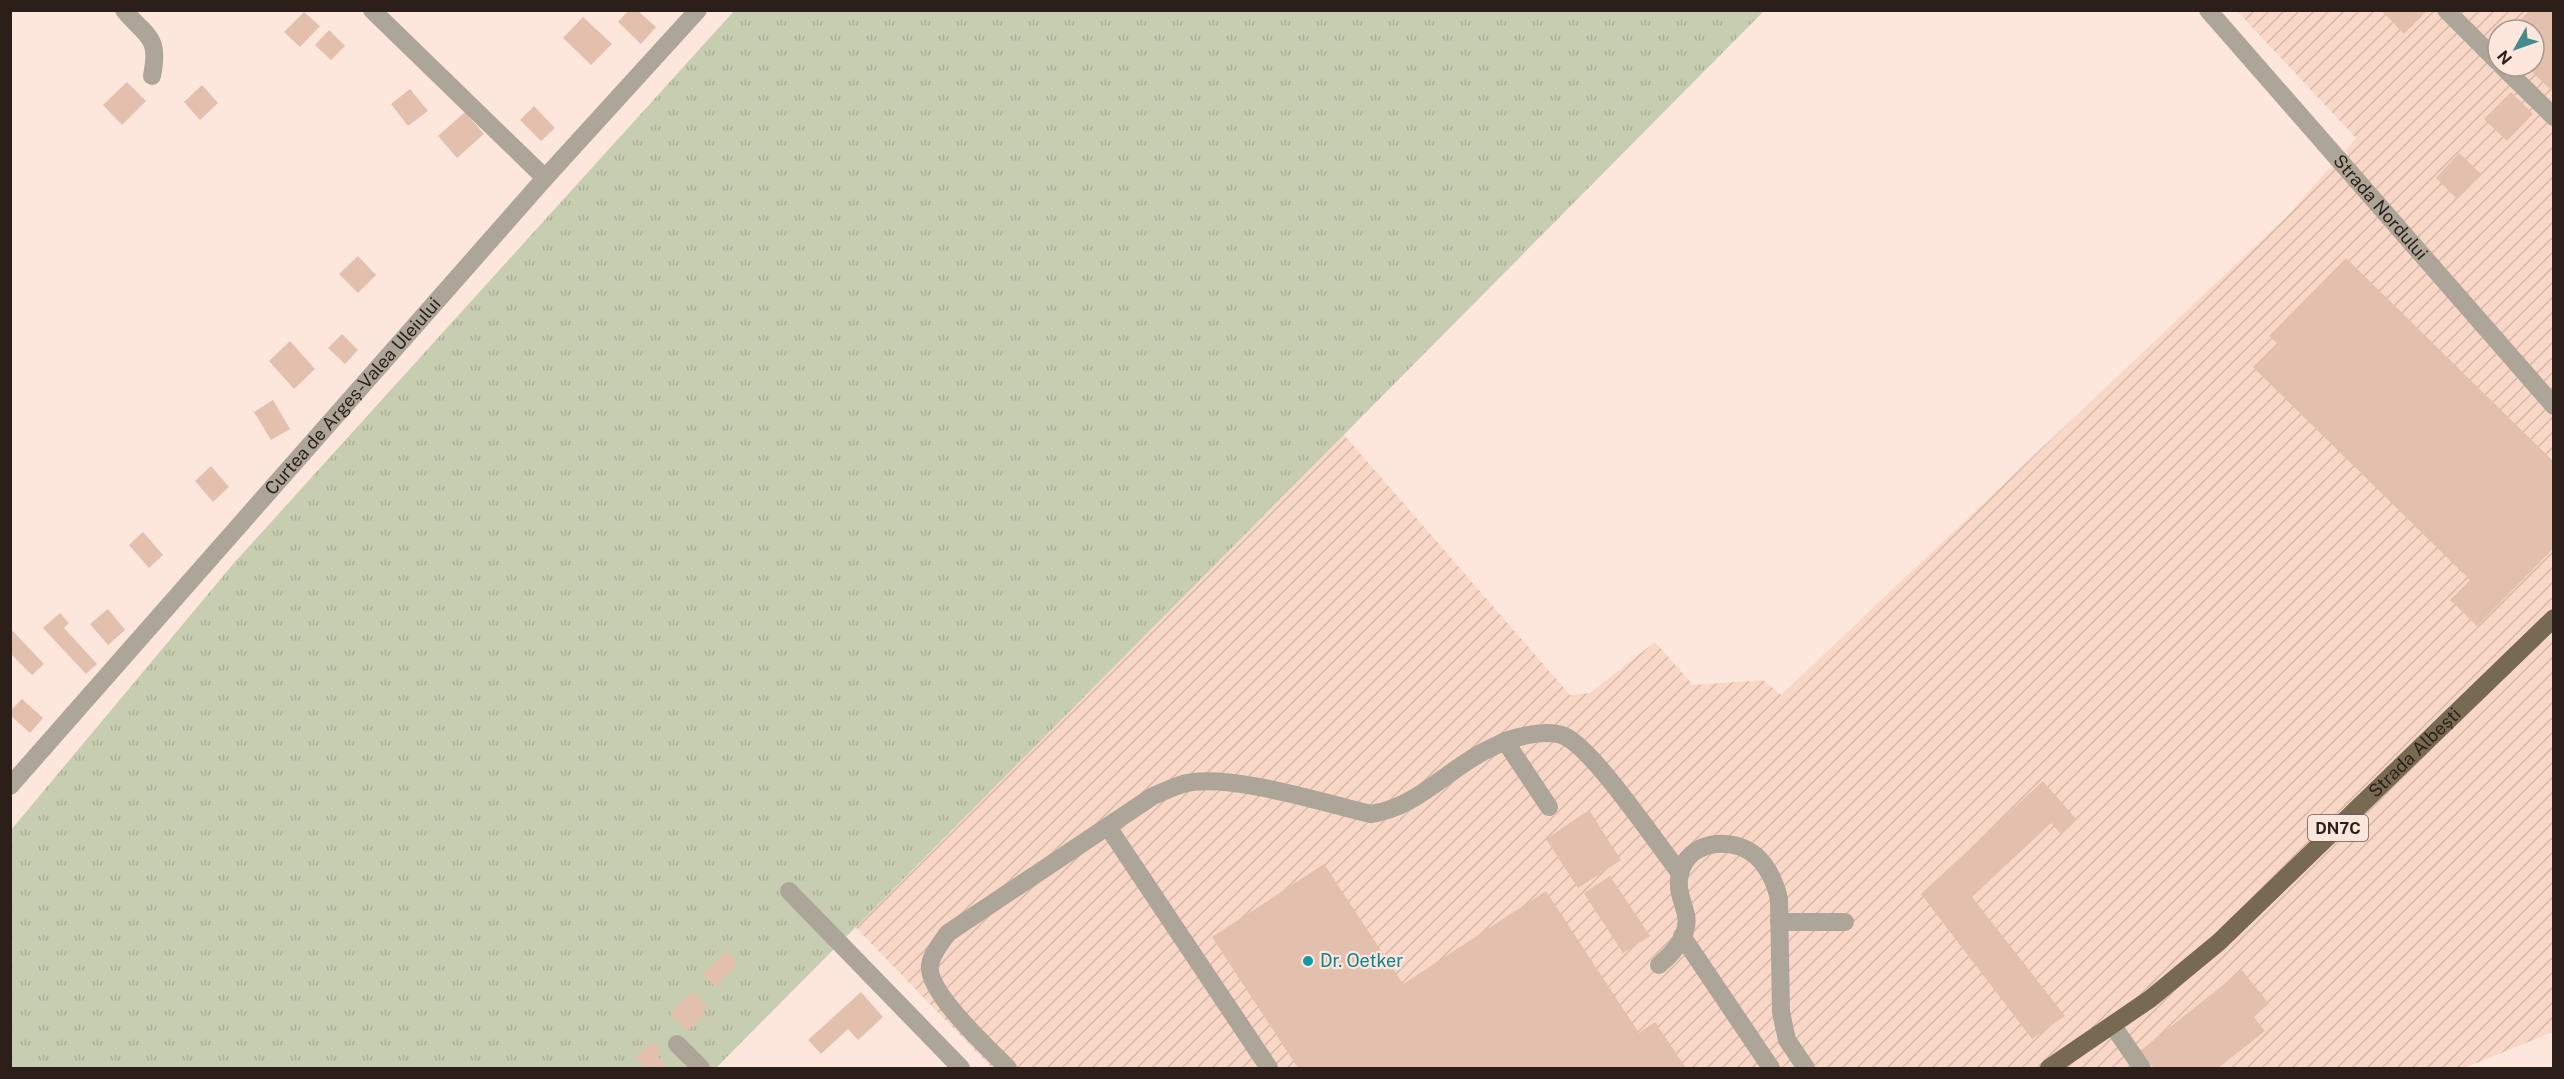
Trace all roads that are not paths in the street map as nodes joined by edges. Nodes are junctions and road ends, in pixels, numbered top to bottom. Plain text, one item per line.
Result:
1 (124, 10) edge
2 (372, 10) edge
3 (698, 10) edge
4 (2208, 10) edge
5 (2446, 10) edge
6 (2486, 50) edge
7 (152, 76) dead end
8 (2514, 78) edge
9 (2553, 117) edge
10 (545, 178) junction
11 (2553, 406) edge
12 (2552, 621) edge
13 (1505, 741) junction
14 (10, 786) edge
15 (1549, 807) dead end
16 (1108, 827) junction
17 (1680, 873) junction
18 (789, 891) dead end
19 (1779, 922) junction
20 (1845, 922) dead end
21 (1682, 936) junction
22 (1659, 965) dead end
23 (2113, 1026) junction
24 (677, 1044) dead end
25 (701, 1068) edge
26 (961, 1068) edge
27 (1008, 1068) edge
28 (1269, 1068) edge
29 (1771, 1068) edge
30 (1806, 1068) edge
31 (2049, 1068) edge
32 (2142, 1068) edge

1 - 7 street
2 - 10 street
3 - 10 street, Curtea de Argeș-Valea Uleiului
4 - 11 street, Strada Nordului
5 - 6 street
8 - 9 street
10 - 14 street, Curtea de Argeș-Valea Uleiului
12 - 23 main road, Strada Albești / DN7C
13 - 15 street
13 - 16 street
13 - 17 street
16 - 27 street
16 - 28 street
17 - 19 street
17 - 21 street
18 - 26 street
19 - 20 street
19 - 30 street
21 - 22 street
21 - 29 street
23 - 31 main road, DN7C
23 - 32 street
24 - 25 street

